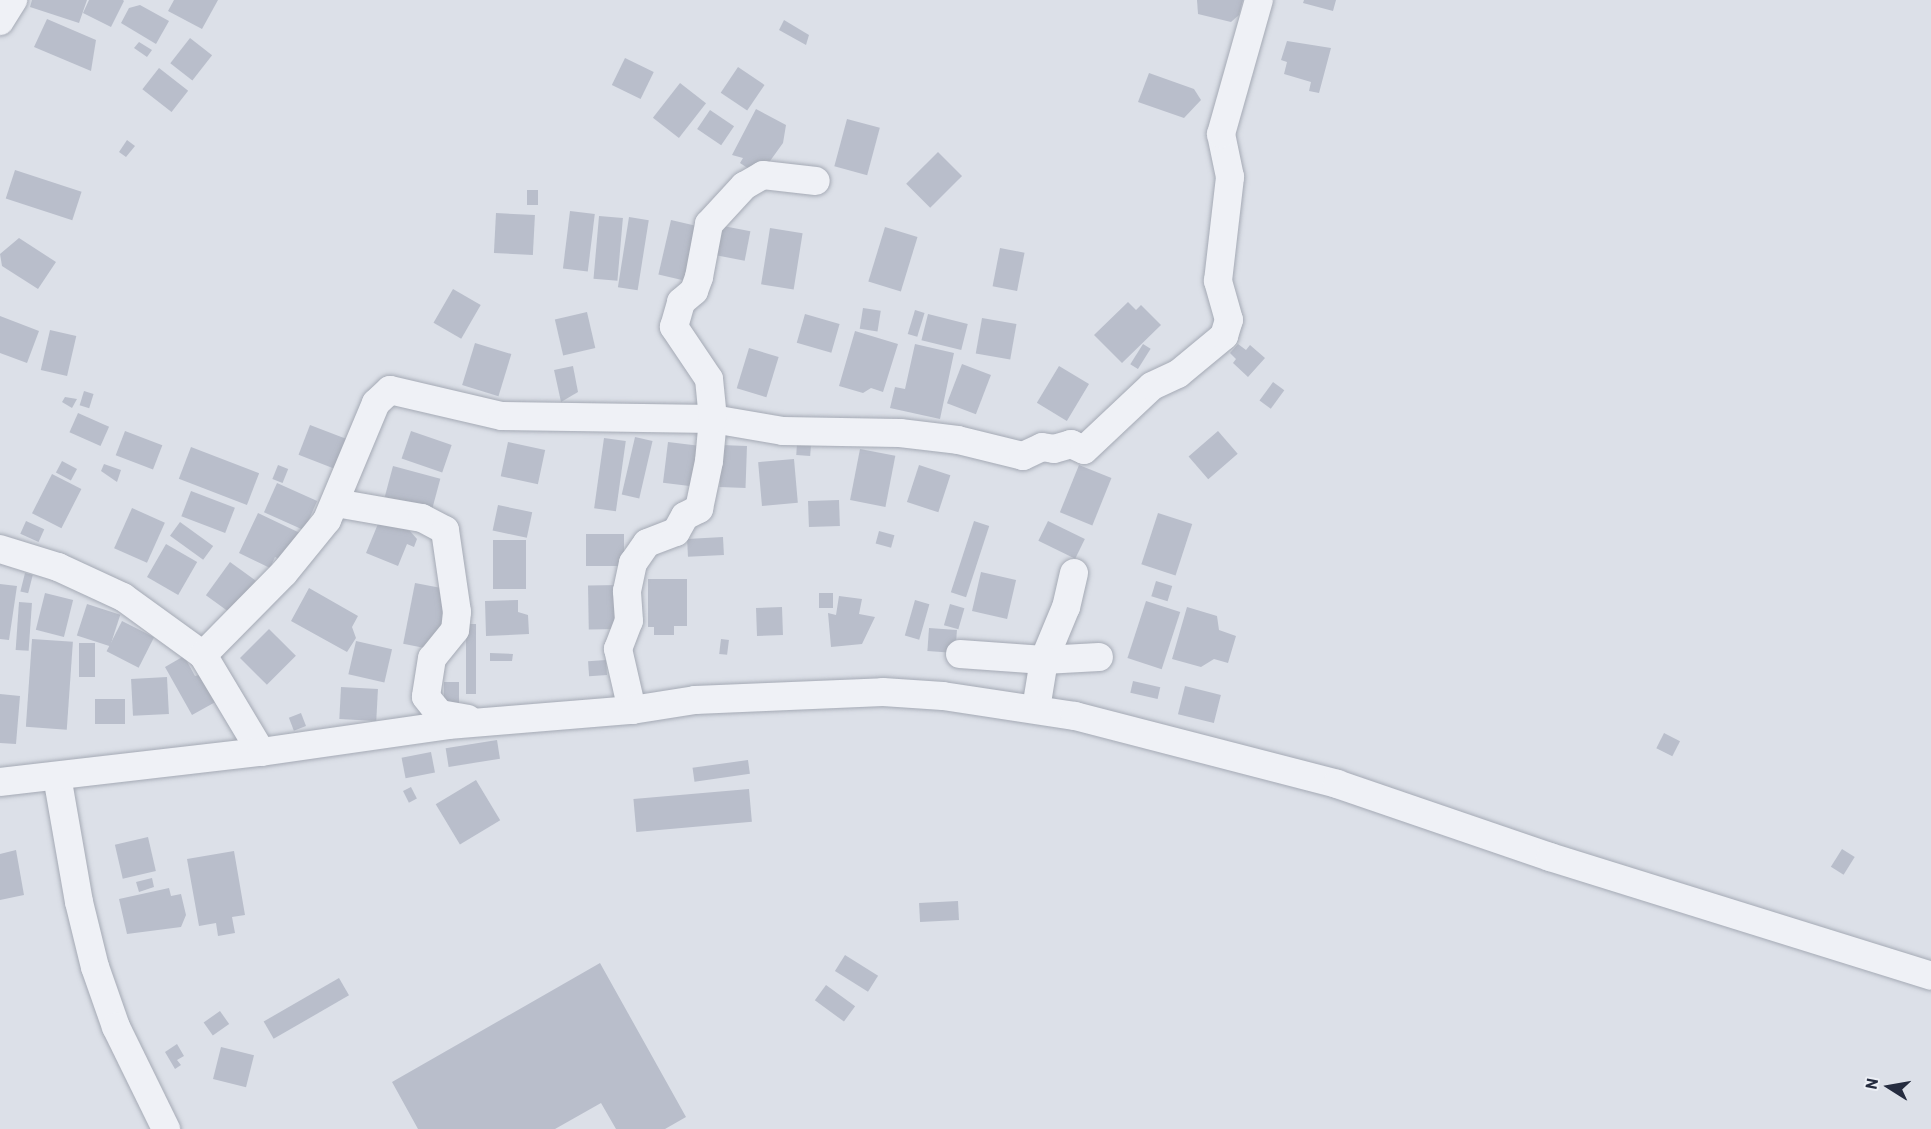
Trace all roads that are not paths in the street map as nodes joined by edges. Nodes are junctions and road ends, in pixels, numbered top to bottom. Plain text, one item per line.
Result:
1 (13, 0) edge
2 (1259, 0) edge
3 (0, 21) edge
4 (816, 181) dead end
5 (713, 419) junction
6 (336, 503) junction
7 (0, 549) edge
8 (1074, 573) dead end
9 (960, 654) dead end
10 (203, 655) junction
11 (1099, 657) dead end
12 (1044, 660) junction
13 (1036, 709) junction
14 (632, 710) junction
15 (482, 721) junction
16 (261, 752) junction
17 (57, 776) junction
18 (0, 782) edge
19 (1931, 976) edge
20 (166, 1129) edge

1 - 3 street
2 - 5 street
4 - 5 street
5 - 6 street
5 - 14 street
6 - 10 street
6 - 15 street
7 - 10 street
8 - 12 street
9 - 12 street
10 - 16 street
11 - 12 street
12 - 13 street
13 - 14 street
13 - 19 street
14 - 15 street
15 - 16 street
16 - 17 street
17 - 18 street
17 - 20 street

